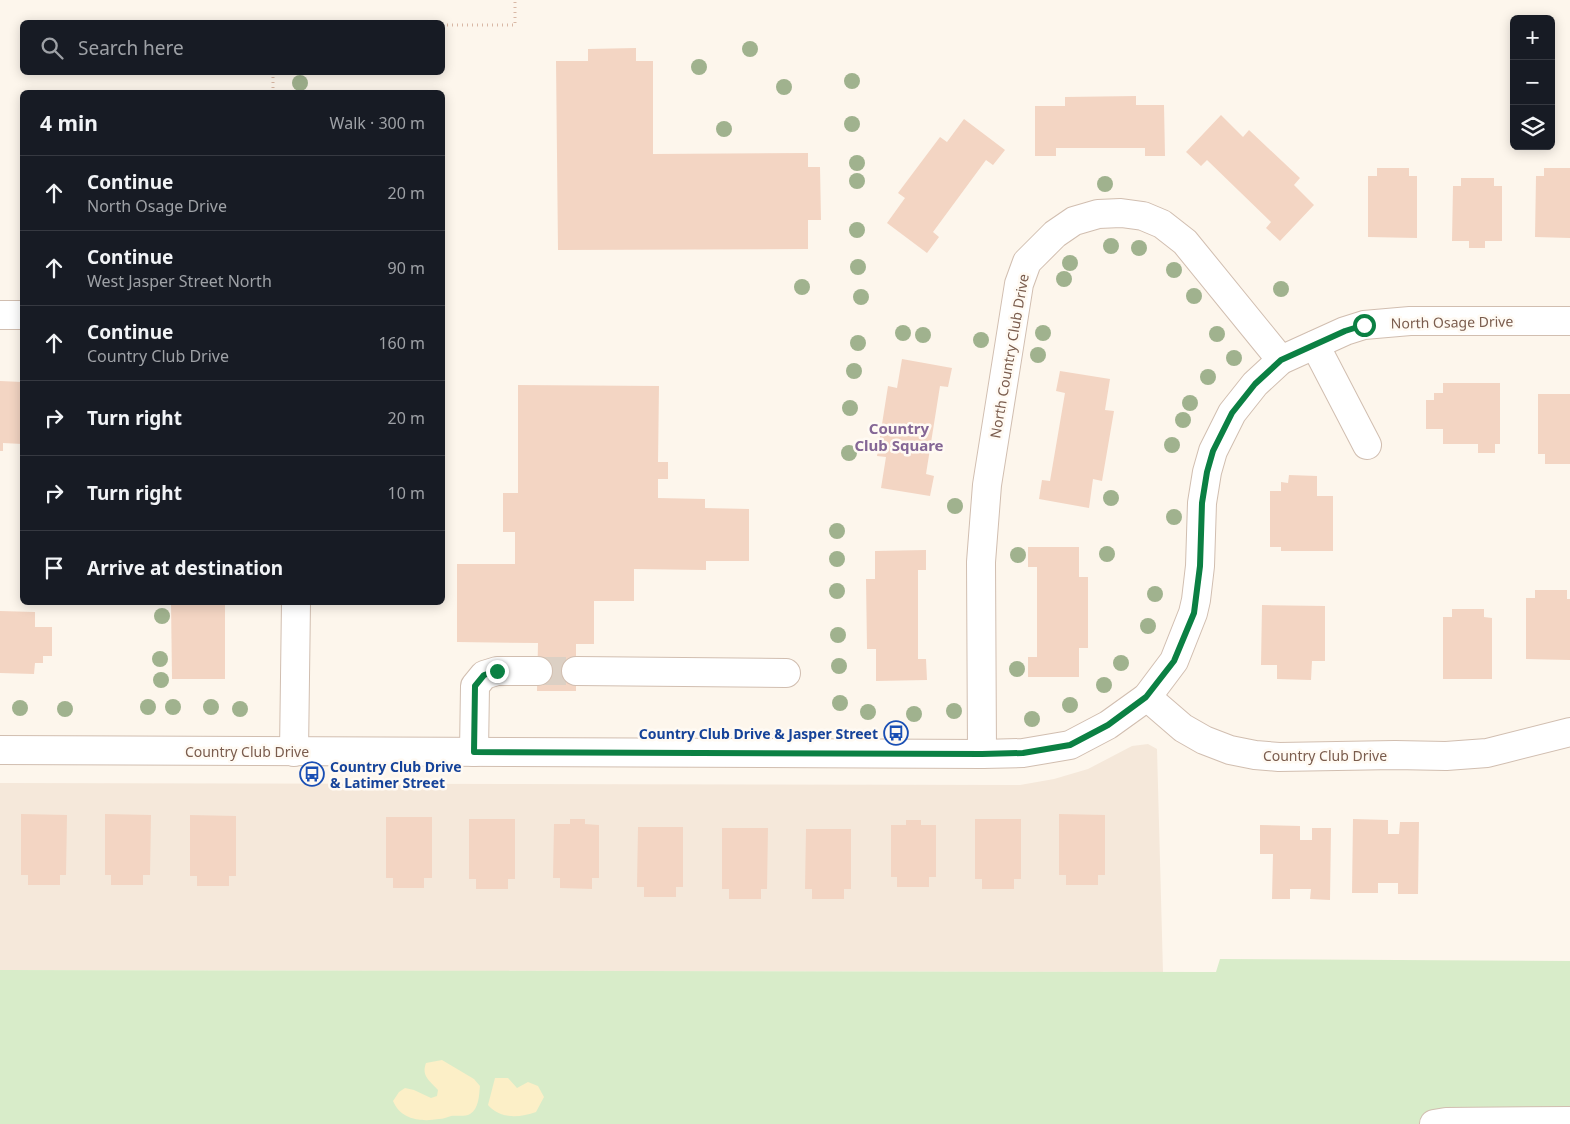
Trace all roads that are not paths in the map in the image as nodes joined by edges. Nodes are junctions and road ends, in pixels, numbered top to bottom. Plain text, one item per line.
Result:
1 (0, 315) edge
2 (20, 315) edge
3 (1570, 321) edge
4 (1315, 345) junction
5 (1281, 360) junction
6 (1367, 445) dead end
7 (296, 605) edge
8 (538, 671) tunnel mouth
9 (576, 671) tunnel mouth
10 (786, 673) dead end
11 (1146, 697) junction
12 (1570, 732) edge
13 (0, 750) edge
14 (294, 752) junction
15 (474, 752) junction
16 (982, 754) junction
17 (1570, 1120) edge
18 (1434, 1124) edge

1 - 2 street
3 - 4 street, North Osage Drive
4 - 5 street, North Osage Drive
4 - 6 street
5 - 11 street, North Osage Drive
5 - 16 street, North Country Club Drive
7 - 14 street
8 - 15 street
9 - 10 street
11 - 12 street, Country Club Drive
11 - 16 street, Country Club Drive
13 - 14 street, Country Club Drive
14 - 15 street, Country Club Drive
15 - 16 street, Country Club Drive
17 - 18 street

